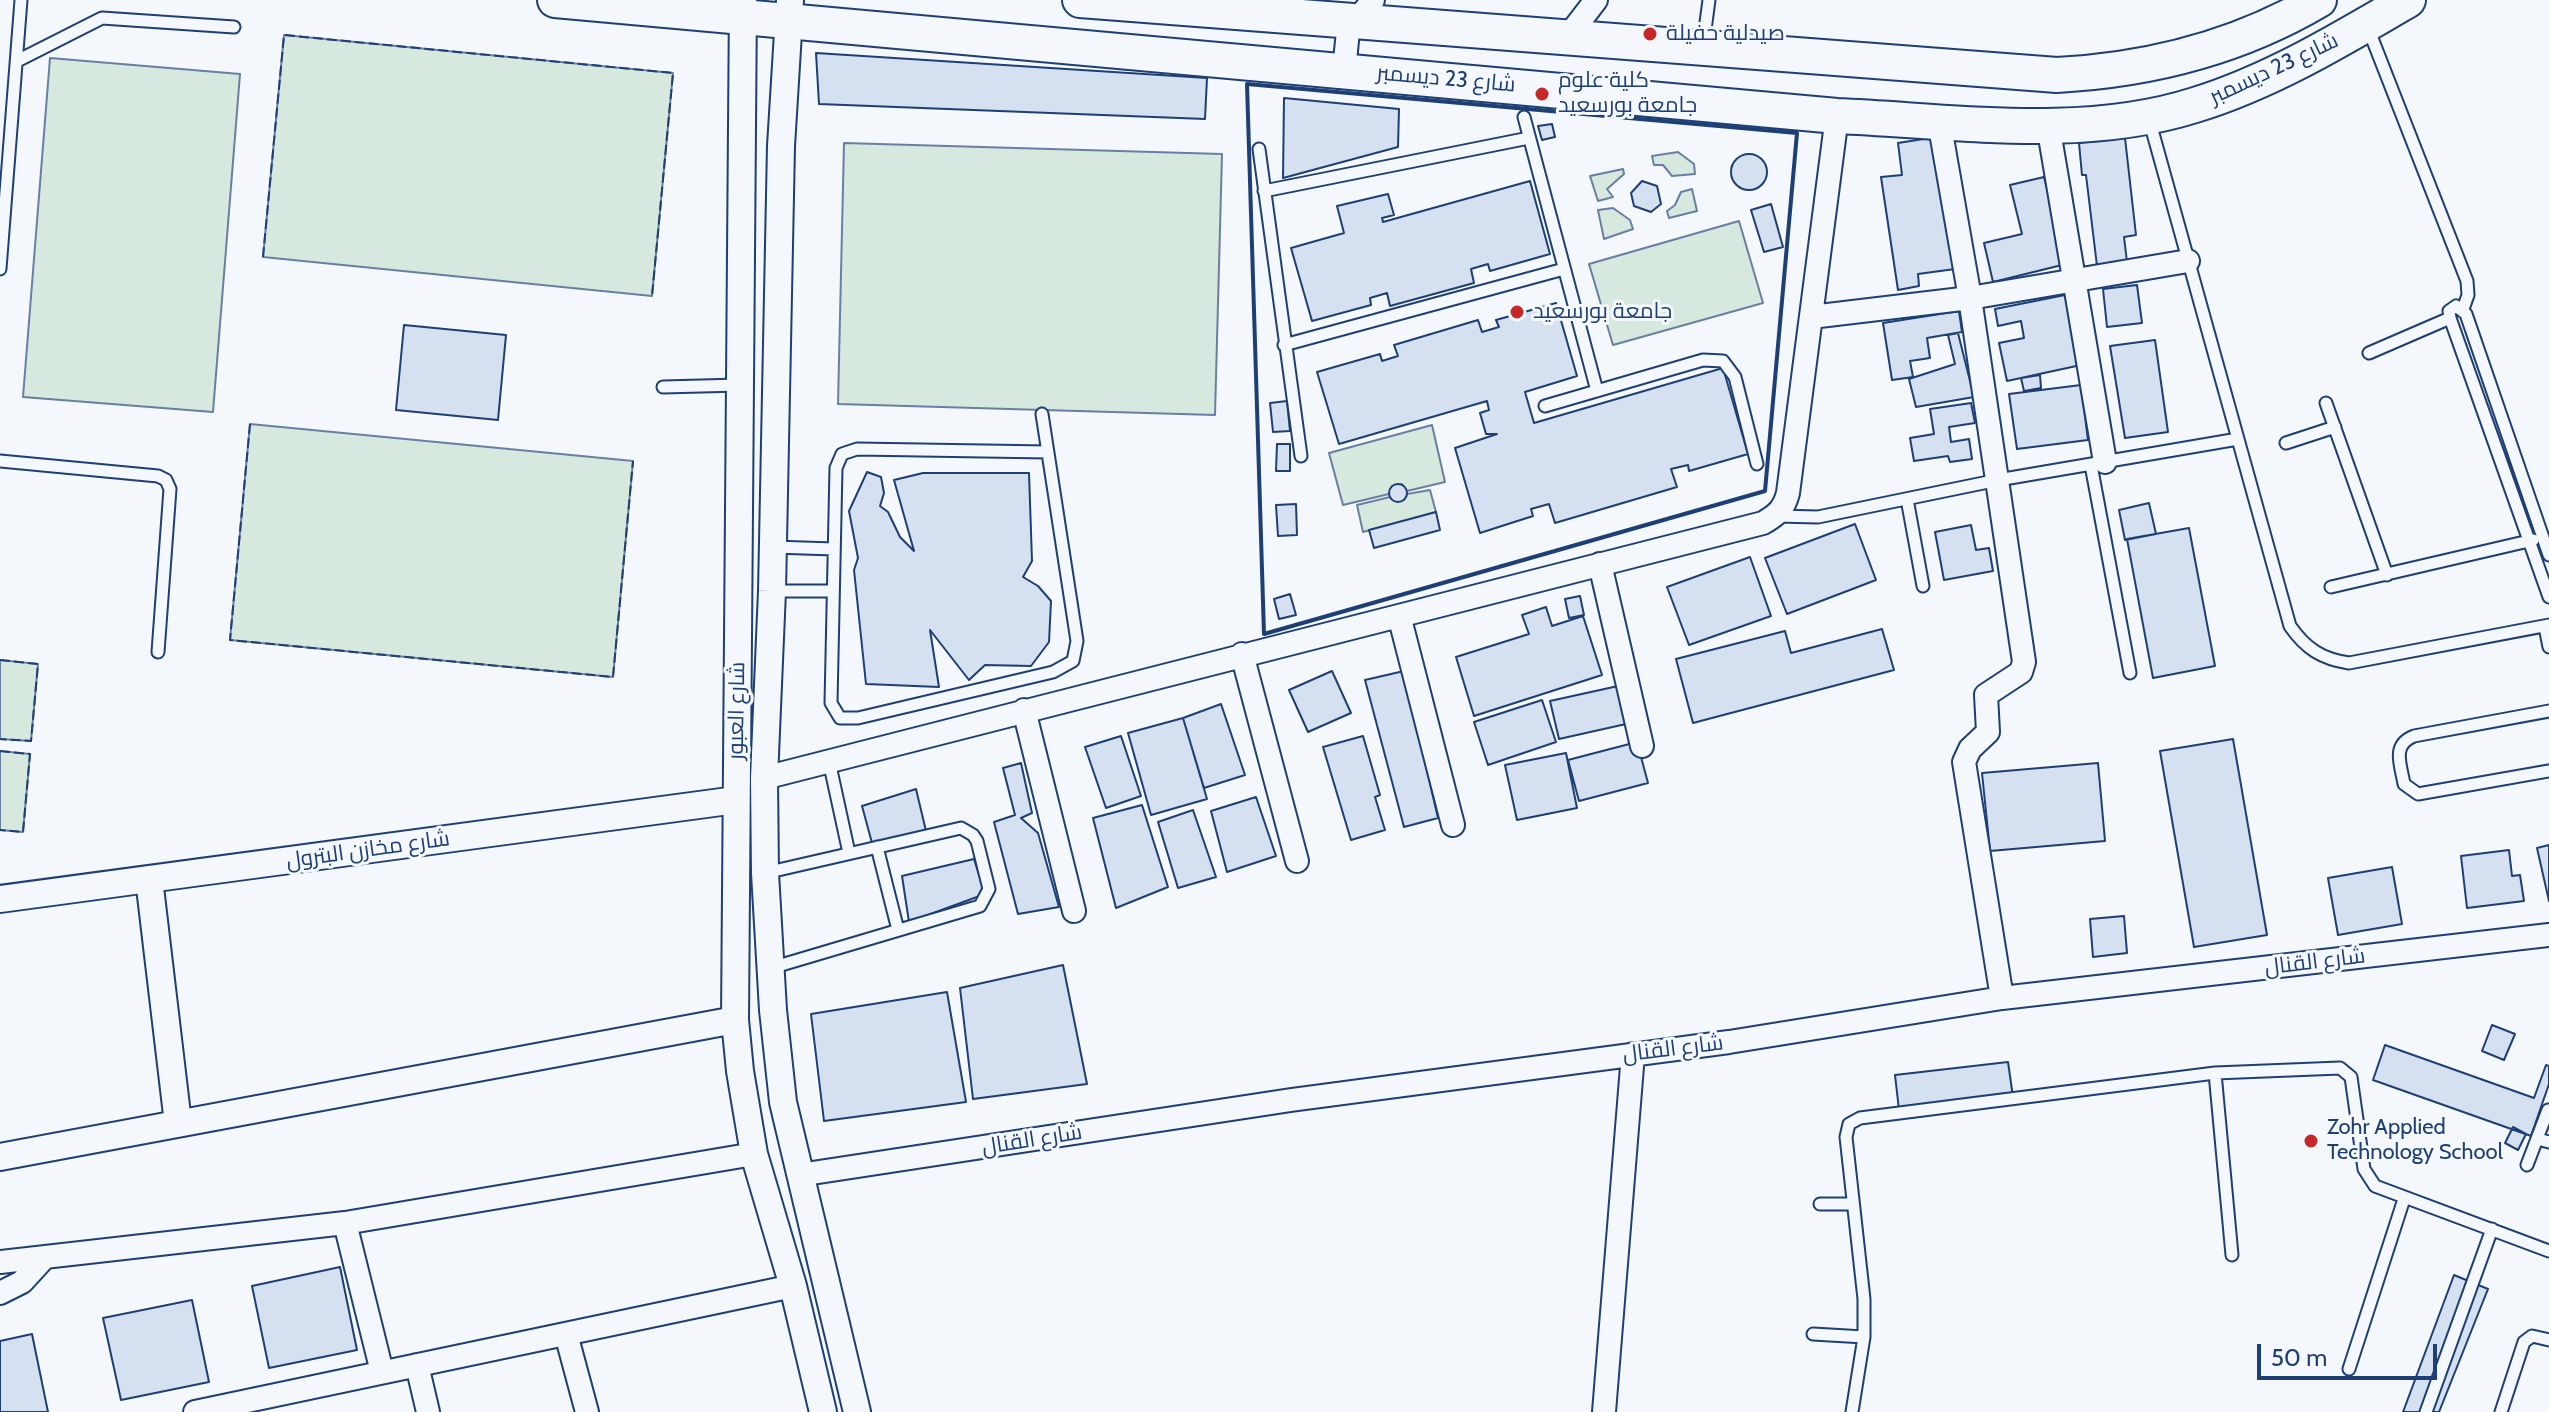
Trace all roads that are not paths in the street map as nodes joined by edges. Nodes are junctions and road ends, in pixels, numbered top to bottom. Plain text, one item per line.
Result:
1 (21, 0) edge
2 (555, 0) edge
3 (1080, 0) edge
4 (1596, 0) edge
5 (1709, 0) edge
6 (2408, 0) edge
7 (2307, 3) edge
8 (742, 7) edge
9 (1262, 7) edge
10 (789, 9) edge
11 (1364, 11) edge
12 (2366, 24) junction
13 (234, 27) dead end
14 (1566, 39) junction
15 (1702, 49) junction
16 (17, 61) junction
17 (1344, 71) junction
18 (1521, 105) junction
19 (1837, 116) junction
20 (2148, 117) junction
21 (1939, 121) junction
22 (2048, 125) junction
23 (1529, 138) junction
24 (1259, 149) dead end
25 (1264, 191) junction
26 (2188, 261) junction
27 (0, 269) edge
28 (1564, 269) junction
29 (2076, 282) junction
30 (1970, 298) junction
31 (2463, 309) junction
32 (1811, 317) junction
33 (2450, 318) junction
34 (1284, 345) junction
35 (2369, 353) dead end
36 (741, 385) junction
37 (663, 387) dead end
38 (1597, 391) junction
39 (2326, 403) dead end
40 (1545, 406) dead end
41 (1042, 414) dead end
42 (2335, 427) junction
43 (2238, 439) junction
44 (2286, 443) dead end
45 (1048, 452) junction
46 (1301, 456) dead end
47 (0, 461) edge
48 (2098, 463) junction
49 (1757, 464) dead end
50 (740, 468) junction
51 (775, 470) junction
52 (1998, 480) junction
53 (1907, 499) junction
54 (1776, 516) junction
55 (2543, 538) junction
56 (2528, 541) junction
57 (773, 547) junction
58 (834, 549) junction
59 (2549, 555) edge
60 (1600, 564) junction
61 (2387, 575) junction
62 (1923, 586) dead end
63 (2331, 587) dead end
64 (772, 591) junction
65 (832, 591) junction
66 (2549, 597) edge
67 (1400, 619) junction
68 (2547, 626) edge
69 (2549, 647) edge
70 (158, 652) dead end
71 (1242, 654) junction
72 (2130, 673) dead end
73 (1024, 710) junction
74 (2549, 711) edge
75 (1642, 746) dead end
76 (829, 761) junction
77 (2549, 771) edge
78 (764, 778) junction
79 (736, 800) junction
80 (1453, 825) dead end
81 (877, 847) junction
82 (849, 853) junction
83 (1297, 861) dead end
84 (765, 873) junction
85 (149, 879) junction
86 (0, 899) edge
87 (1074, 911) dead end
88 (898, 930) junction
89 (2549, 935) edge
90 (770, 968) junction
91 (2002, 998) junction
92 (735, 1020) junction
93 (1633, 1054) junction
94 (2215, 1073) junction
95 (2548, 1110) edge
96 (178, 1123) junction
97 (2543, 1141) edge
98 (754, 1154) junction
99 (0, 1157) edge
100 (2527, 1165) dead end
101 (799, 1175) junction
102 (2404, 1199) junction
103 (1820, 1204) dead end
104 (1853, 1204) junction
105 (345, 1223) junction
106 (2492, 1229) junction
107 (2549, 1251) edge
108 (2232, 1255) dead end
109 (44, 1258) junction
110 (0, 1262) edge
111 (793, 1286) junction
112 (0, 1293) edge
113 (566, 1334) junction
114 (1813, 1334) dead end
115 (1864, 1337) junction
116 (2549, 1340) edge
117 (417, 1365) junction
118 (2349, 1369) dead end
119 (382, 1372) junction
120 (202, 1411) edge
121 (428, 1412) edge
122 (587, 1412) edge
123 (823, 1412) edge
124 (857, 1412) edge
125 (1604, 1412) edge
126 (1852, 1412) edge
127 (2426, 1412) edge
128 (2501, 1412) edge

1 - 16 lane
2 - 8 main road, شارع 23 ديسمبر
3 - 9 main road, شارع 23 ديسمبر
4 - 14 street
5 - 15 lane
6 - 12 main road, شارع 23 ديسمبر
7 - 15 main road, شارع 23 ديسمبر
8 - 10 main road, شارع 23 ديسمبر
8 - 36 street, شارع العبور
9 - 11 main road, شارع 23 ديسمبر
10 - 17 main road, شارع 23 ديسمبر
10 - 51 street, شارع العبور
11 - 14 main road, شارع 23 ديسمبر
11 - 17 street
12 - 20 main road, شارع 23 ديسمبر
12 - 31 lane
13 - 16 lane
14 - 15 main road, شارع 23 ديسمبر
16 - 27 lane
17 - 18 main road, شارع 23 ديسمبر
18 - 19 main road, شارع 23 ديسمبر
18 - 23 lane
19 - 21 main road, شارع 23 ديسمبر
19 - 32 street
20 - 22 main road, شارع 23 ديسمبر
20 - 26 lane
21 - 22 main road, شارع 23 ديسمبر
21 - 30 street
22 - 29 street
23 - 25 lane
23 - 28 lane
24 - 25 lane
25 - 34 lane
26 - 29 street
26 - 43 lane
28 - 34 lane
28 - 38 lane
29 - 30 street
29 - 48 street
30 - 32 street
30 - 52 street
31 - 33 lane
31 - 55 lane
32 - 54 street
33 - 35 lane
33 - 56 lane
34 - 46 lane
36 - 37 lane
36 - 50 street, شارع العبور
38 - 40 lane
38 - 49 lane
39 - 42 lane
41 - 45 lane
42 - 44 lane
42 - 61 lane
43 - 48 lane
43 - 68 lane
45 - 58 lane
45 - 65 lane
47 - 70 lane
48 - 52 lane
48 - 72 lane
50 - 51 street
50 - 79 street, شارع العبور
51 - 57 street, شارع العبور
52 - 53 lane
52 - 91 street
53 - 54 lane
53 - 62 lane
54 - 60 street
55 - 56 lane
55 - 59 lane
56 - 61 lane
56 - 66 lane
57 - 58 lane
57 - 64 street, شارع العبور
58 - 65 lane
60 - 67 street
60 - 75 street
61 - 63 lane
64 - 65 lane
64 - 78 street, شارع العبور
67 - 71 street
67 - 80 street
68 - 69 lane
71 - 73 street
71 - 83 street
73 - 76 street
73 - 87 street
74 - 77 lane
76 - 78 street
76 - 82 lane
78 - 84 street, شارع العبور
79 - 85 street, شارع مخازن البترول
79 - 92 street, شارع العبور
81 - 82 lane
81 - 88 lane
81 - 88 lane
82 - 84 lane
84 - 90 street, شارع العبور
85 - 86 street, شارع مخازن البترول
85 - 96 street
88 - 90 lane
89 - 91 street, شارع القنال
90 - 101 street, شارع العبور
91 - 93 street, شارع القنال
92 - 96 street
92 - 98 street, شارع العبور
93 - 101 street, شارع القنال
93 - 125 street
94 - 102 lane
94 - 104 lane
94 - 108 lane
95 - 97 lane
96 - 99 street
97 - 100 lane
98 - 105 street
98 - 111 street, شارع العبور
101 - 124 street, شارع العبور
102 - 106 lane
102 - 118 lane
103 - 104 lane
104 - 115 lane
105 - 109 street
105 - 119 street
106 - 107 lane
106 - 127 lane
109 - 110 street
109 - 112 street
111 - 113 street
111 - 123 street, شارع العبور
113 - 117 street
113 - 122 street
114 - 115 lane
115 - 126 lane
116 - 128 lane
117 - 119 street
117 - 121 street
119 - 120 street

